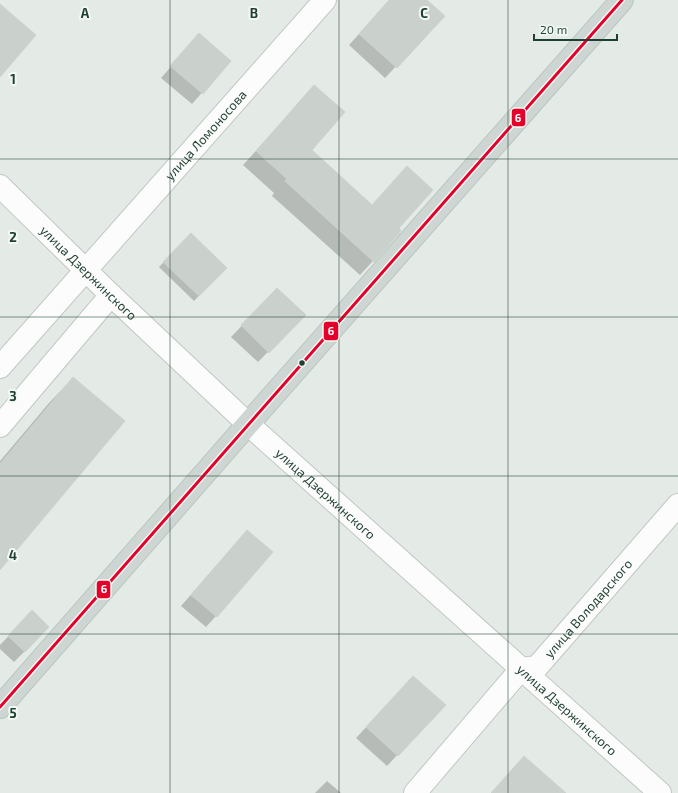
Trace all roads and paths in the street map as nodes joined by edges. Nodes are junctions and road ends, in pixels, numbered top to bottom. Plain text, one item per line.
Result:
1 (326, 0) edge
2 (622, 0) edge
3 (0, 186) edge
4 (85, 270) junction
5 (111, 296) junction
6 (0, 367) edge
7 (248, 424) junction
8 (0, 426) edge
9 (678, 505) edge
10 (521, 669) junction
11 (0, 707) edge
12 (415, 793) edge
13 (660, 793) edge

1 - 4 street, улица Ломоносова
2 - 7 main road
3 - 4 street, улица Дзержинского
4 - 5 street, улица Дзержинского
4 - 6 street, улица Ломоносова
5 - 7 street, улица Дзержинского
5 - 8 street
7 - 10 street, улица Дзержинского
7 - 11 main road
9 - 10 street, улица Володарского
10 - 12 street
10 - 13 street, улица Дзержинского

